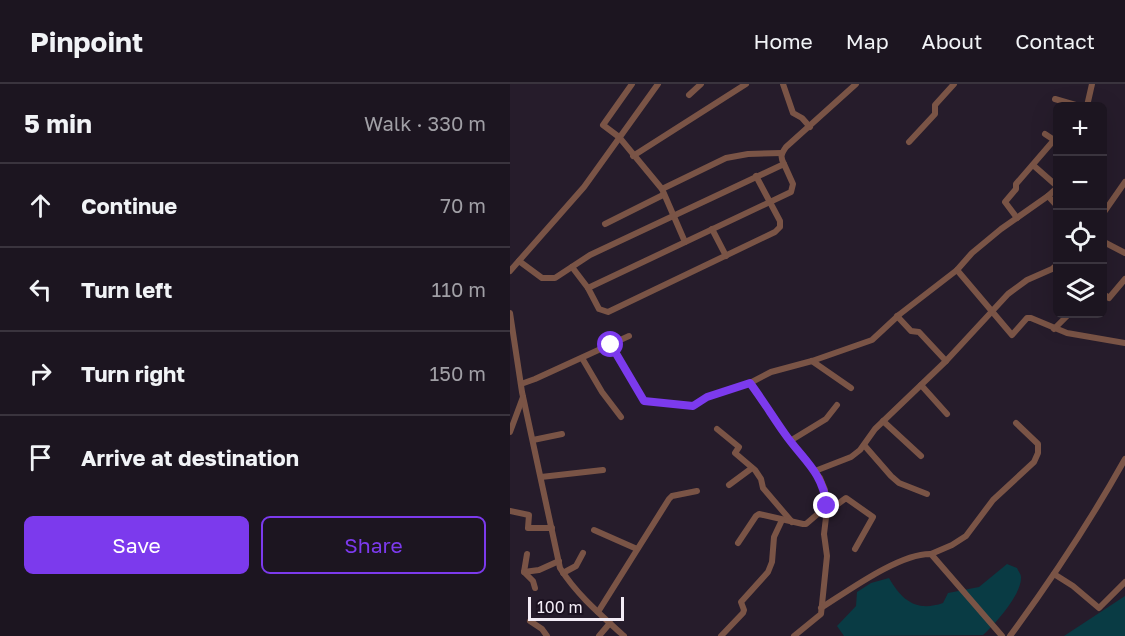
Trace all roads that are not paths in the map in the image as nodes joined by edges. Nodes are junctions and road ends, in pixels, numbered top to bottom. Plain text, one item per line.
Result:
1 (632, 84) edge
2 (658, 84) edge
3 (701, 84) edge
4 (746, 84) edge
5 (783, 84) edge
6 (856, 84) edge
7 (954, 84) edge
8 (1092, 84) edge
9 (689, 95) dead end
10 (1055, 99) dead end
11 (1065, 102) edge
12 (1088, 102) edge
13 (810, 127) junction
14 (1045, 134) dead end
15 (619, 137) junction
16 (909, 142) dead end
17 (782, 153) junction
18 (633, 156) junction
19 (784, 164) junction
20 (1033, 165) junction
21 (756, 176) junction
22 (1125, 182) edge
23 (1053, 183) edge
24 (662, 192) junction
25 (1053, 192) edge
26 (1048, 196) junction
27 (770, 202) junction
28 (1053, 202) edge
29 (1105, 210) edge
30 (672, 216) junction
31 (1017, 218) junction
32 (605, 224) dead end
33 (712, 229) junction
34 (685, 242) junction
35 (1107, 244) edge
36 (1125, 253) edge
37 (726, 256) junction
38 (519, 261) junction
39 (572, 267) junction
40 (1053, 268) edge
41 (957, 270) junction
42 (510, 271) edge
43 (1125, 279) edge
44 (588, 288) junction
45 (1107, 296) edge
46 (992, 312) junction
47 (510, 314) edge
48 (897, 316) junction
49 (1065, 318) edge
50 (1054, 329) junction
51 (629, 336) dead end
52 (512, 343) edge
53 (1125, 343) edge
54 (611, 345) junction
55 (582, 357) junction
56 (812, 361) junction
57 (946, 361) junction
58 (750, 383) junction
59 (521, 384) junction
60 (921, 385) junction
61 (851, 388) dead end
62 (523, 397) junction
63 (837, 405) dead end
64 (947, 414) dead end
65 (621, 417) dead end
66 (883, 421) junction
67 (1016, 423) dead end
68 (717, 429) dead end
69 (510, 432) edge
70 (562, 434) dead end
71 (533, 440) junction
72 (790, 441) junction
73 (864, 445) junction
74 (921, 456) dead end
75 (1125, 459) edge
76 (752, 468) junction
77 (603, 470) dead end
78 (815, 471) junction
79 (540, 477) junction
80 (729, 485) dead end
81 (697, 491) dead end
82 (927, 494) dead end
83 (827, 509) junction
84 (510, 511) edge
85 (782, 520) junction
86 (792, 522) junction
87 (552, 528) junction
88 (594, 530) dead end
89 (738, 543) dead end
90 (638, 549) junction
91 (855, 549) dead end
92 (583, 553) dead end
93 (527, 554) dead end
94 (931, 554) junction
95 (559, 561) junction
96 (524, 572) junction
97 (563, 573) junction
98 (1054, 574) junction
99 (1125, 582) edge
100 (535, 588) dead end
101 (821, 608) junction
102 (598, 612) junction
103 (530, 621) dead end
104 (610, 623) junction
105 (547, 636) edge
106 (599, 636) edge
107 (624, 636) edge
108 (721, 636) edge
109 (794, 636) edge
110 (1002, 636) edge
111 (1010, 636) edge

1 - 15 street
2 - 15 street
3 - 9 street
4 - 18 street
5 - 13 street
6 - 13 street
7 - 16 street
8 - 12 street
10 - 11 street
13 - 17 street
14 - 20 street
15 - 18 street
15 - 38 street
17 - 19 street
17 - 24 street
18 - 24 street
19 - 21 street
19 - 27 street
20 - 23 street
20 - 31 street
21 - 27 street
21 - 30 street
22 - 29 street
24 - 30 street
24 - 32 street
25 - 26 street
26 - 28 street
26 - 31 street
27 - 33 street
27 - 37 street
30 - 34 street
30 - 39 street
31 - 41 street
33 - 34 street
33 - 37 street
34 - 44 street
35 - 36 street
37 - 44 street
38 - 39 street
38 - 42 street
39 - 44 street
40 - 46 street
41 - 46 street
41 - 48 street
43 - 45 street
46 - 50 street
46 - 57 street
47 - 52 street
48 - 56 street
48 - 57 street
49 - 50 street
50 - 53 street
51 - 54 street
52 - 59 street
54 - 55 street
54 - 58 street
55 - 59 street
55 - 65 street
56 - 58 street
56 - 61 street
57 - 60 street
58 - 72 street
59 - 62 street
60 - 64 street
60 - 66 street
62 - 69 street
62 - 71 street
63 - 72 street
66 - 73 street
66 - 74 street
67 - 94 street
68 - 76 street
70 - 71 street
71 - 79 street
72 - 78 street
73 - 78 street
73 - 82 street
75 - 98 street
76 - 80 street
76 - 86 street
77 - 79 street
78 - 83 street
79 - 87 street
81 - 90 street
83 - 86 street
83 - 91 street
83 - 101 street
84 - 87 street
85 - 86 street
85 - 89 street
85 - 108 street
87 - 95 street
88 - 90 street
90 - 102 street
92 - 97 street
93 - 96 street
94 - 101 street
94 - 110 street
95 - 96 street
95 - 97 street
96 - 100 street
97 - 102 street
98 - 99 street
98 - 111 street
101 - 109 street
102 - 104 street
103 - 105 street
104 - 106 street
104 - 107 street

